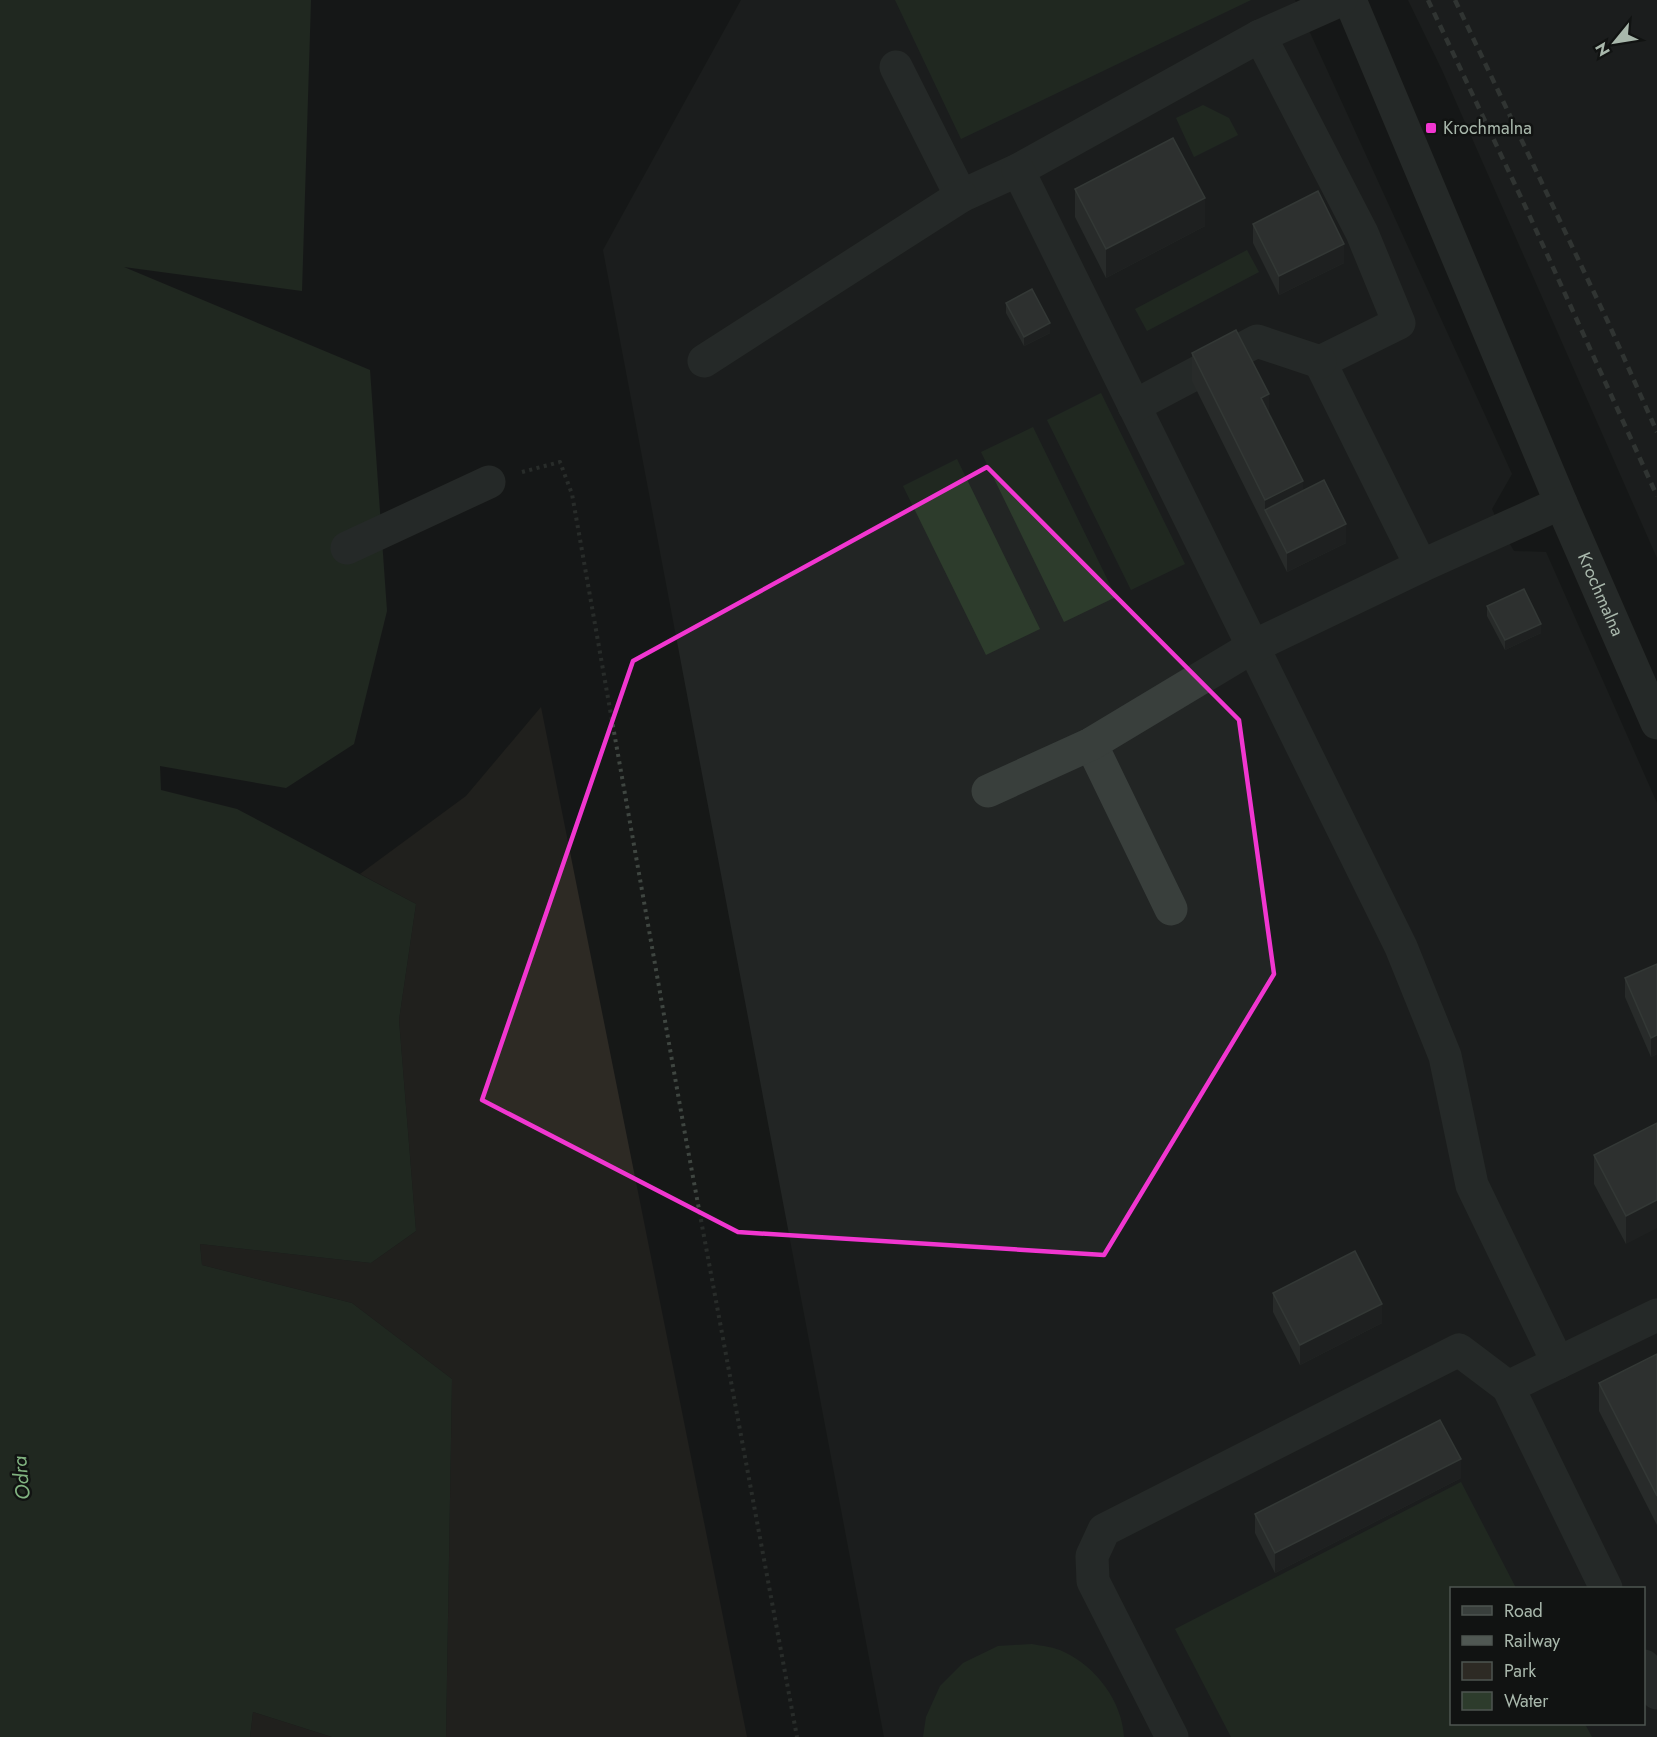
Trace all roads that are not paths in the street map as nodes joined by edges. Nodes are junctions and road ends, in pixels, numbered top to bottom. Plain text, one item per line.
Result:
1 (1341, 0) edge
2 (1350, 0) edge
3 (1260, 36) junction
4 (896, 67) dead end
5 (1018, 170) junction
6 (961, 196) junction
7 (704, 361) dead end
8 (1320, 362) junction
9 (1134, 406) junction
10 (489, 482) road end
11 (1561, 503) junction
12 (347, 548) dead end
13 (1421, 566) junction
14 (1254, 646) junction
15 (1657, 723) edge
16 (1091, 744) junction
17 (988, 791) dead end
18 (1171, 909) dead end
19 (1657, 1315) edge
20 (1558, 1363) junction
21 (1508, 1387) junction
22 (1606, 1587) edge
23 (1645, 1668) edge
24 (1657, 1694) edge
25 (1172, 1737) edge

1 - 3 street
2 - 11 street, Krochmalna
3 - 5 street
3 - 8 street
4 - 6 street
5 - 6 street
5 - 9 street
6 - 7 street
8 - 9 street
8 - 13 street
9 - 14 street
10 - 12 street
11 - 13 street
11 - 15 street, Krochmalna
13 - 14 street
14 - 16 street
14 - 20 street
16 - 17 street
16 - 18 street
19 - 20 street
20 - 21 street
21 - 22 street
21 - 25 street
23 - 24 street

